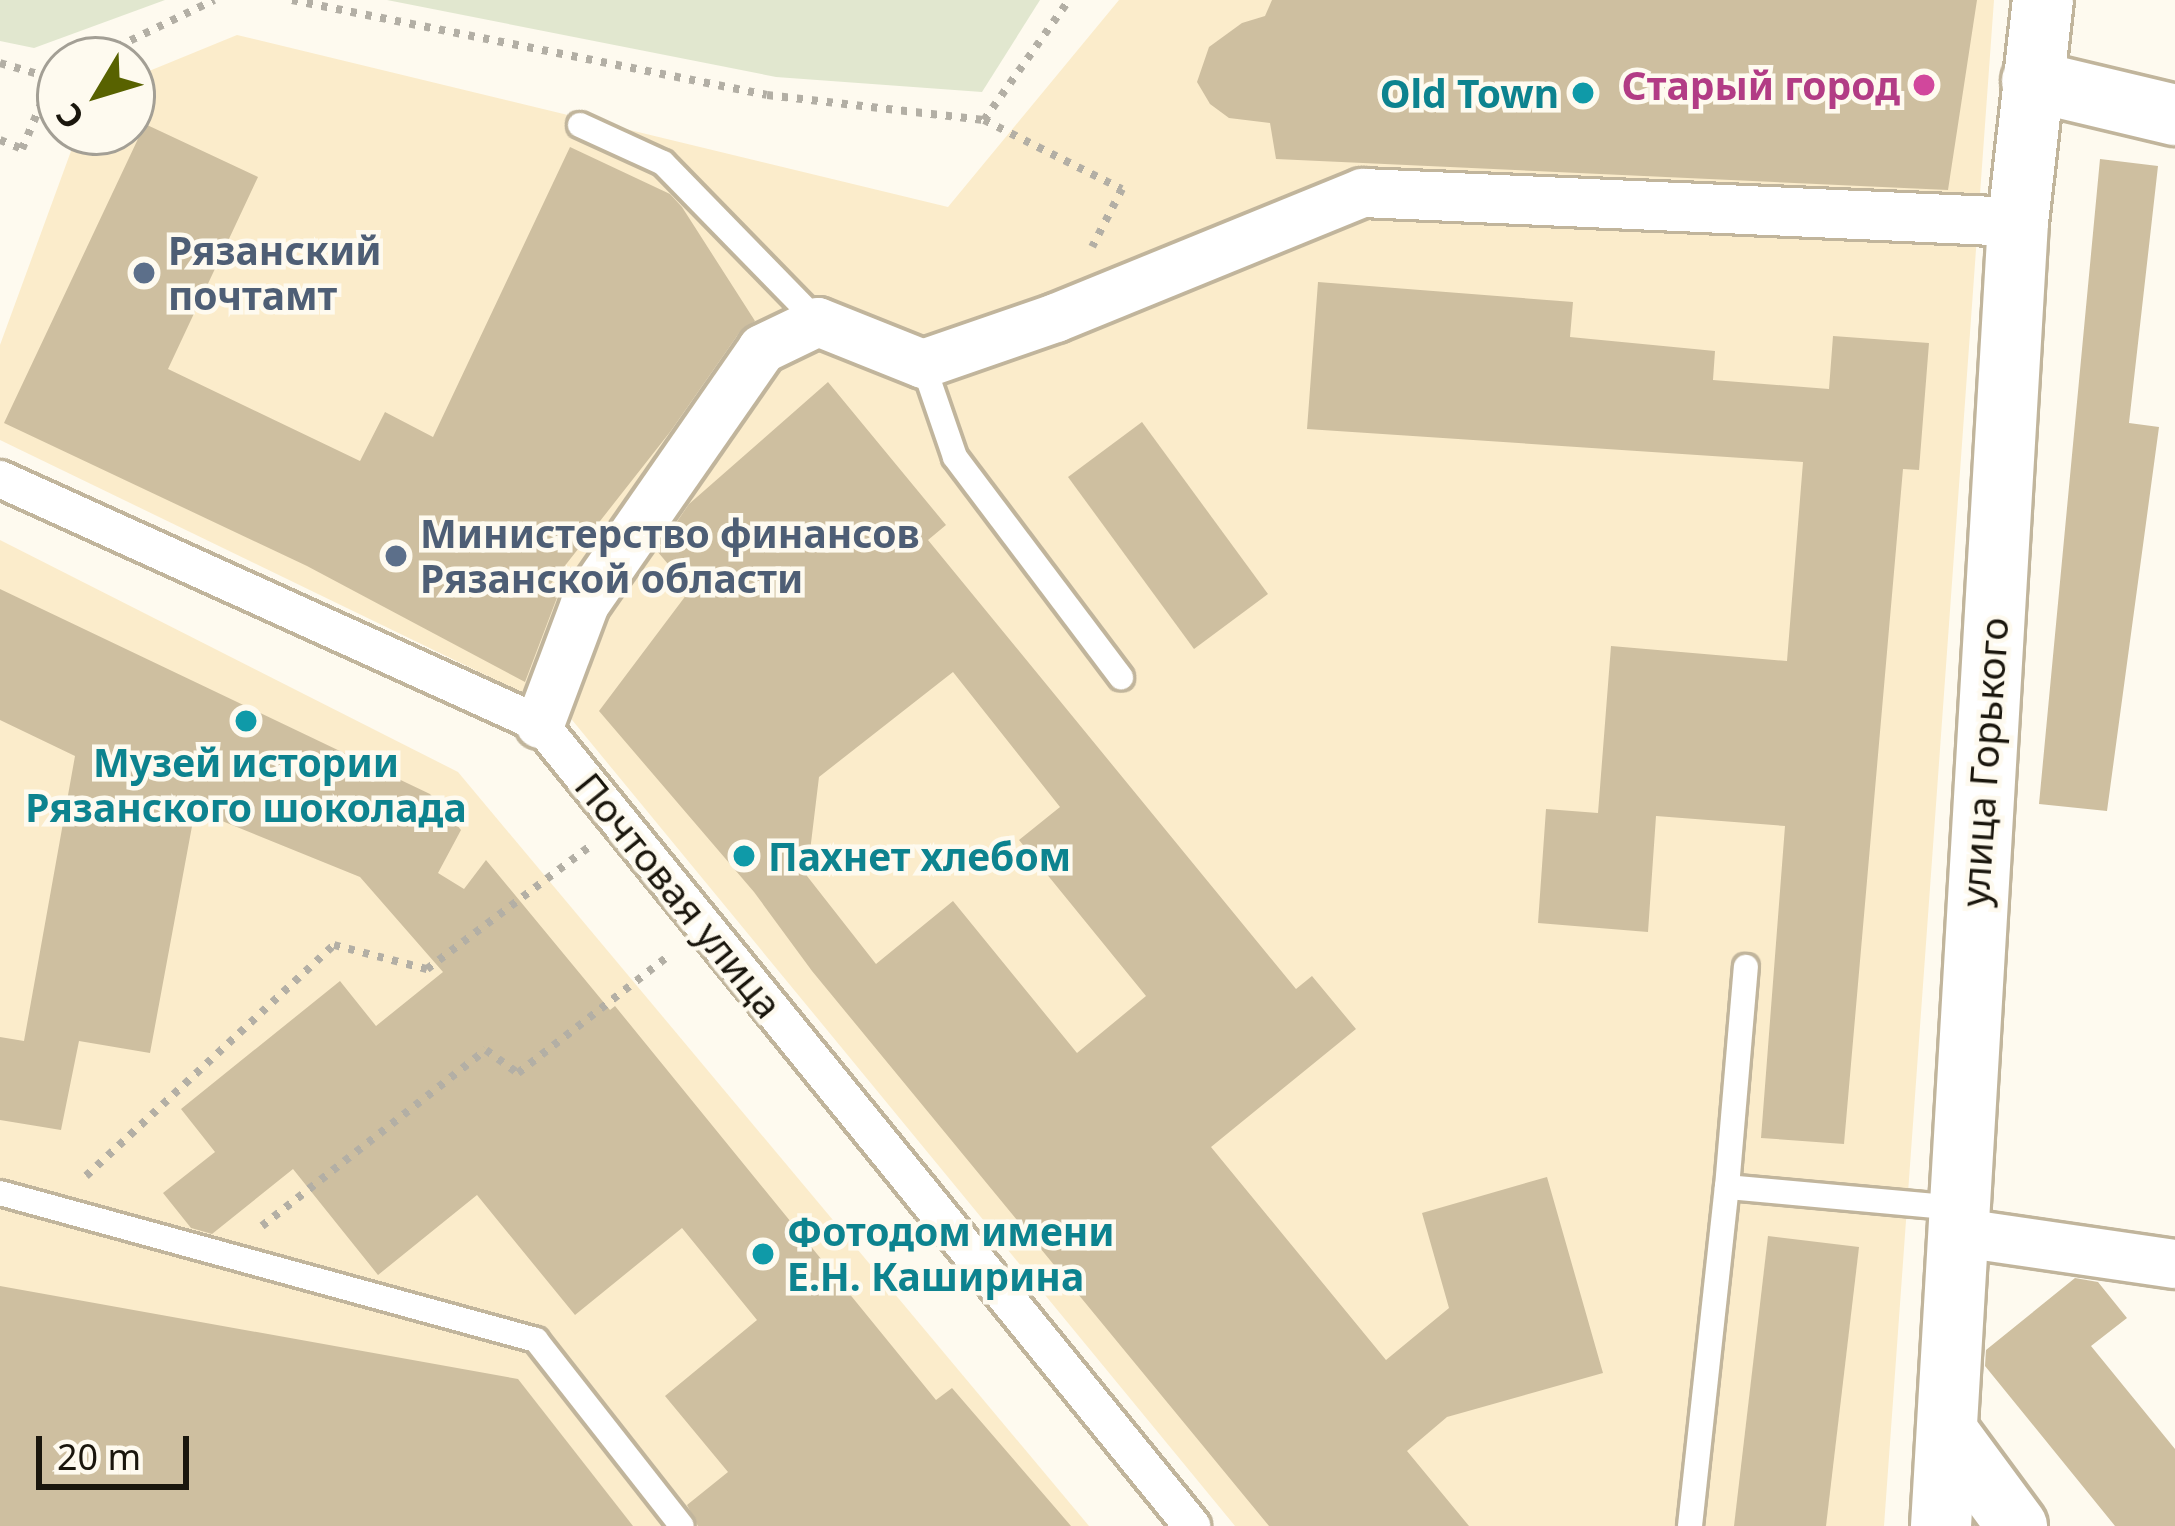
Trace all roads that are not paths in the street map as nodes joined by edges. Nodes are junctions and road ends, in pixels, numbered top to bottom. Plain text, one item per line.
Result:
1 (2043, 0) edge
2 (2032, 81) junction
3 (2175, 115) edge
4 (580, 124) dead end
5 (2018, 222) junction
6 (818, 322) junction
7 (923, 364) junction
8 (0, 479) edge
9 (1120, 677) dead end
10 (540, 724) junction
11 (1746, 968) dead end
12 (1727, 1186) junction
13 (0, 1193) edge
14 (1955, 1220) junction
15 (2175, 1264) edge
16 (1947, 1431) junction
17 (682, 1526) edge
18 (1192, 1526) edge
19 (1690, 1526) edge
20 (1941, 1526) edge
21 (2017, 1526) edge

1 - 2 street, улица Горького
2 - 3 street
2 - 5 street, улица Горького
4 - 6 lane
5 - 7 street
5 - 14 street, улица Горького
6 - 7 street
6 - 10 street
7 - 9 lane
8 - 10 street, Почтовая улица
10 - 18 street, Почтовая улица
11 - 12 lane
12 - 14 lane
12 - 19 lane
13 - 17 lane
14 - 15 street
14 - 16 street, улица Горького
16 - 20 street, улица Горького
16 - 21 street

